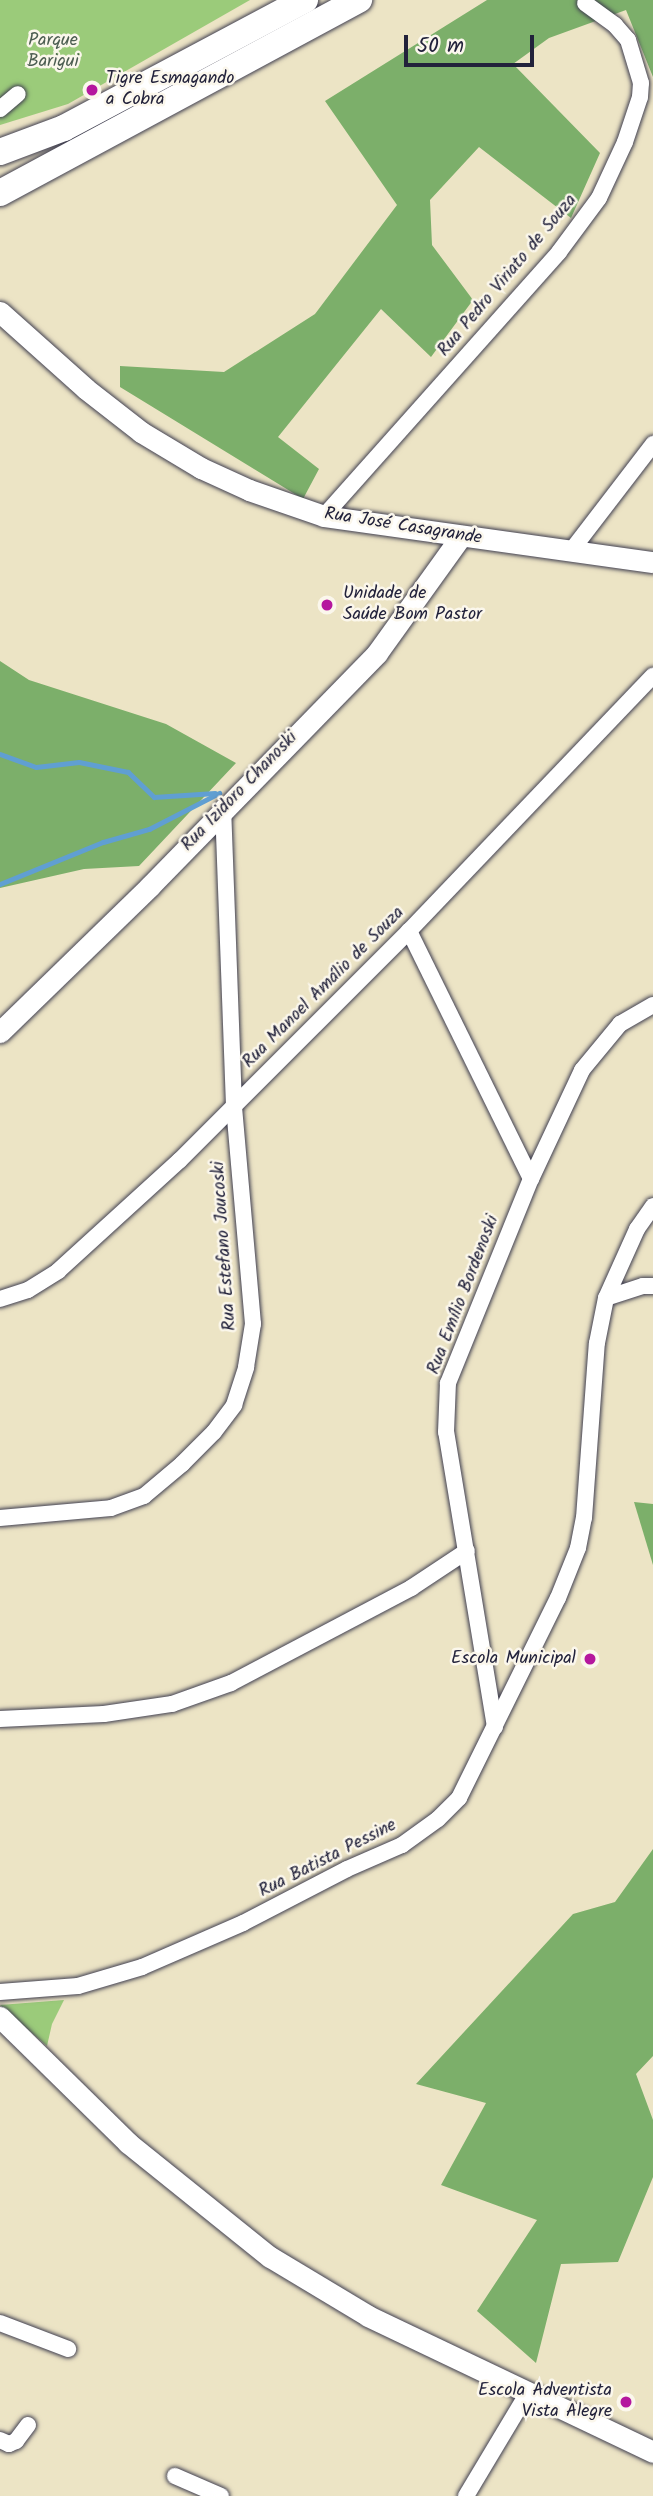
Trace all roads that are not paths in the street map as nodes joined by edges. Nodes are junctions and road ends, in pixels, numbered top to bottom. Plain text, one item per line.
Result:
1 (305, 0) edge
2 (359, 0) edge
3 (585, 3) dead end
4 (18, 94) dead end
5 (0, 109) edge
6 (0, 152) edge
7 (0, 193) edge
8 (1, 311) edge
9 (653, 444) edge
10 (324, 516) junction
11 (461, 536) junction
12 (571, 551) junction
13 (653, 562) edge
14 (653, 676) edge
15 (223, 807) junction
16 (409, 931) junction
17 (653, 1005) edge
18 (0, 1031) edge
19 (234, 1106) junction
20 (531, 1179) junction
21 (653, 1206) edge
22 (653, 1286) edge
23 (606, 1298) junction
24 (0, 1299) edge
25 (0, 1518) edge
26 (467, 1551) junction
27 (0, 1719) edge
28 (495, 1727) junction
29 (0, 1992) edge
30 (0, 2017) edge
31 (0, 2323) edge
32 (68, 2349) dead end
33 (527, 2394) junction
34 (28, 2425) dead end
35 (0, 2440) edge
36 (653, 2452) edge
37 (175, 2476) dead end
38 (221, 2496) edge
39 (466, 2496) edge

1 - 6 main road
2 - 7 main road
3 - 10 street, Rua Pedro Viriato de Souza
4 - 5 street
8 - 10 street, Rua José Casagrande
9 - 12 street
10 - 11 street, Rua José Casagrande
11 - 12 street, Rua José Casagrande
11 - 15 street, Rua Izidoro Chanoski
12 - 13 street, Rua José Casagrande
14 - 16 street, Rua Manoel Amálio de Souza
15 - 18 street, Rua Izidoro Chanoski
15 - 19 street, Rua Estefano Joucoski
16 - 19 street, Rua Manoel Amálio de Souza
16 - 20 street
17 - 20 street, Rua Emílio Bordenoski
19 - 24 street, Rua Manoel Amálio de Souza
19 - 25 street, Rua Estefano Joucoski
20 - 26 street, Rua Emílio Bordenoski
21 - 23 street, Rua Batista Pessine
22 - 23 street
23 - 28 street, Rua Batista Pessine
26 - 27 street
26 - 28 street, Rua Emílio Bordenoski
28 - 29 street, Rua Batista Pessine
30 - 33 street
31 - 32 street
33 - 36 street
33 - 39 street
34 - 35 street
37 - 38 street

